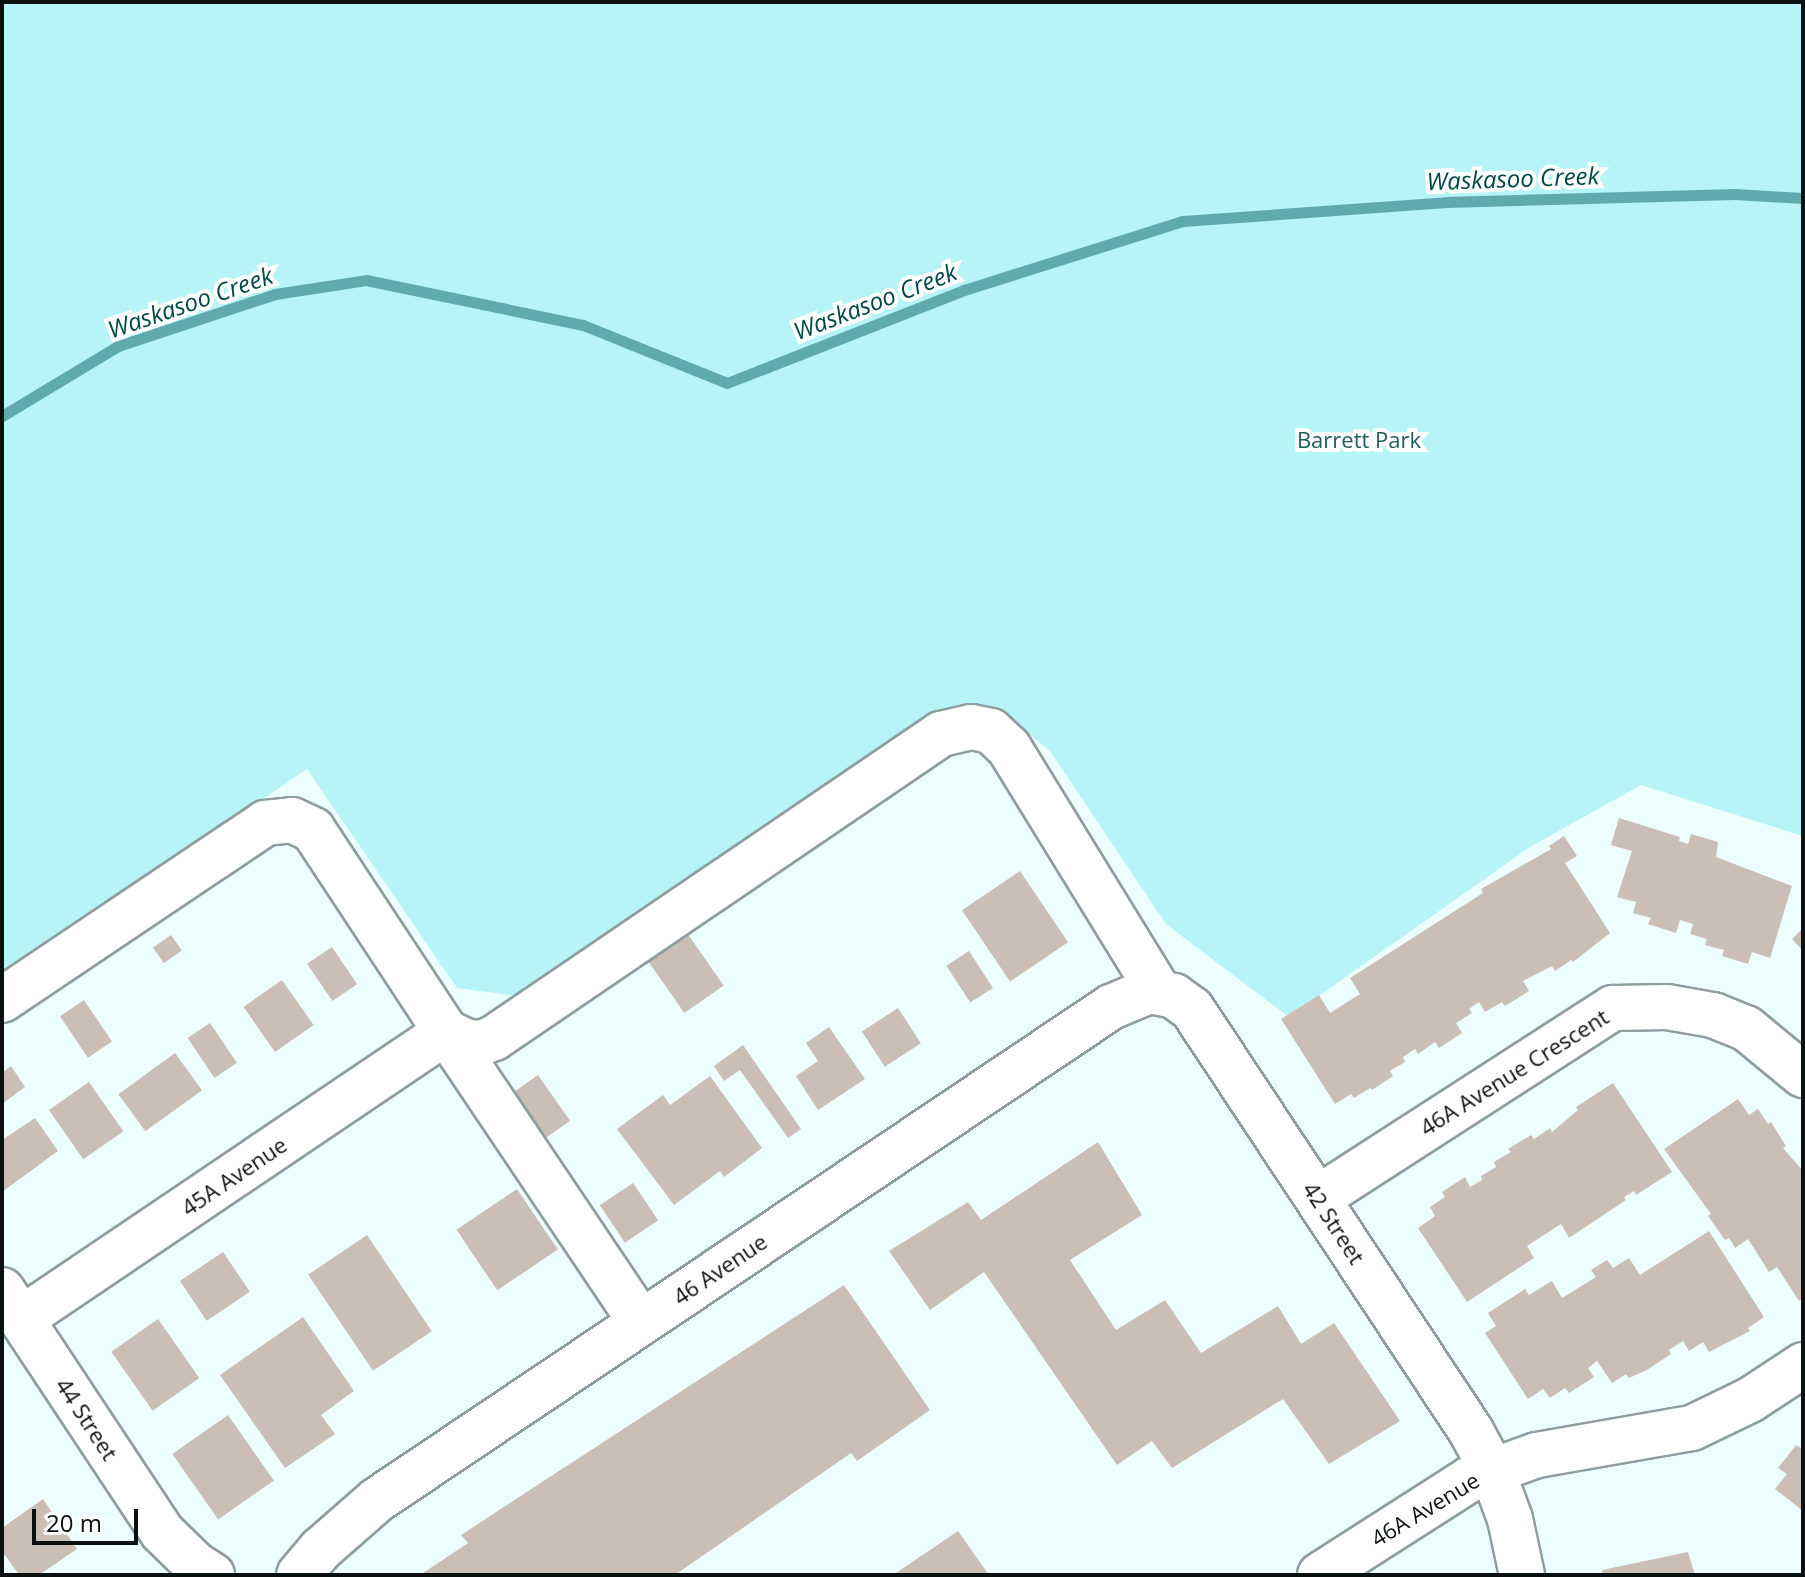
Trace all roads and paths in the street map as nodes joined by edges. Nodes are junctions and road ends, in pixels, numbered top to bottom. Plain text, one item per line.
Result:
1 (1159, 992) junction
2 (2, 1000) edge
3 (446, 1032) junction
4 (1803, 1075) edge
5 (1318, 1198) junction
6 (12, 1304) edge
7 (641, 1322) junction
8 (1803, 1365) edge
9 (1492, 1470) junction
10 (212, 1575) edge
11 (299, 1575) edge
12 (1320, 1575) edge
13 (1522, 1575) edge

1 - 3 street
1 - 5 street, 42 Street
1 - 7 street, 46 Avenue
2 - 3 street
3 - 6 street, 45A Avenue
3 - 7 street
4 - 5 street, 46A Avenue Crescent
5 - 9 street, 42 Street
6 - 10 street, 44 Street
7 - 11 street, 46 Avenue
8 - 9 street
9 - 12 street, 46A Avenue
9 - 13 street, 42 Street

